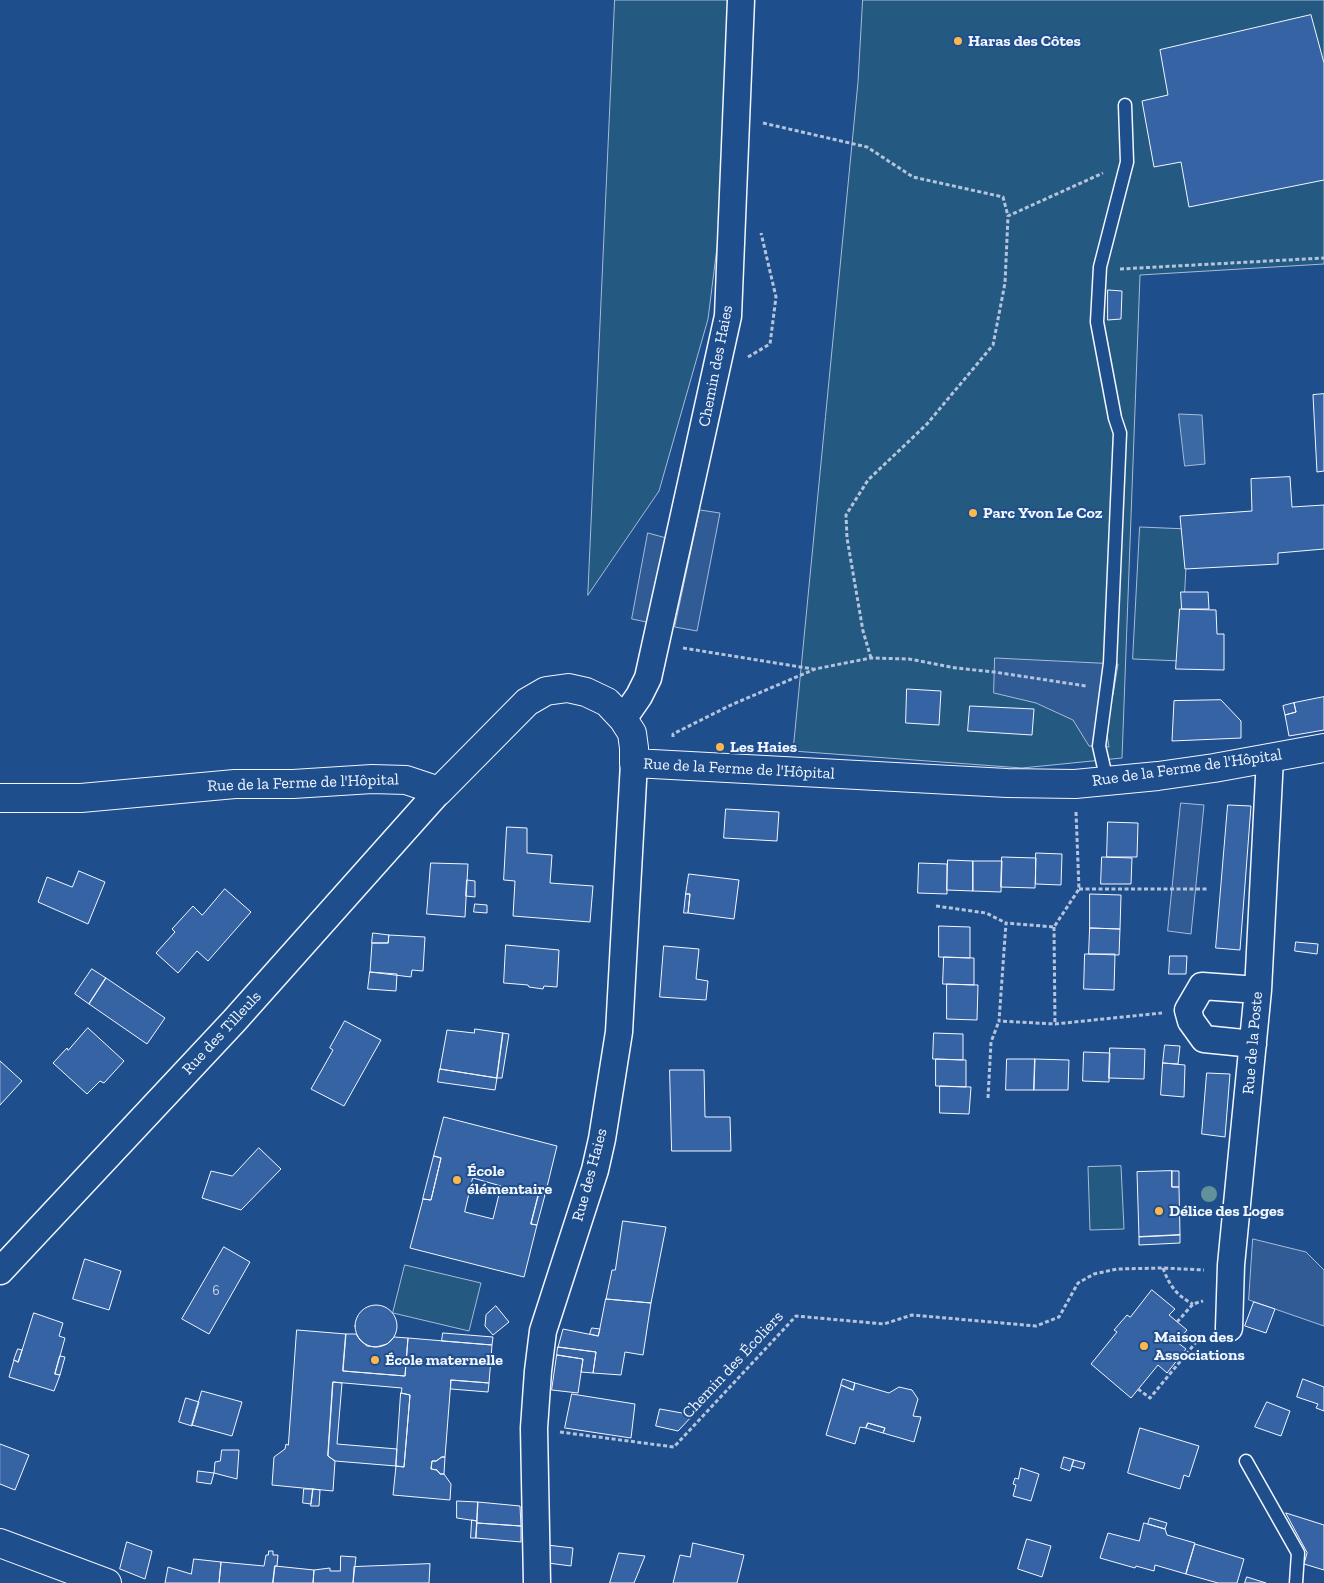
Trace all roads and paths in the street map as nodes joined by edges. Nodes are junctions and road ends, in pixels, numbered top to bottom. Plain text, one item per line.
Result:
1 (742, 0) edge
2 (1125, 105) dead end
3 (757, 121) dead end
4 (1127, 162) junction
5 (1008, 216) junction
6 (1324, 258) edge
7 (1100, 278) junction
8 (656, 644) junction
9 (871, 658) junction
10 (815, 669) junction
11 (1106, 689) junction
12 (623, 719) junction
13 (1324, 748) edge
14 (1270, 758) junction
15 (634, 763) junction
16 (668, 765) junction
17 (1107, 781) junction
18 (1075, 784) junction
19 (439, 791) junction
20 (0, 798) edge
21 (1079, 889) junction
22 (1207, 889) dead end
23 (936, 906) dead end
24 (1006, 923) junction
25 (1054, 927) junction
26 (1258, 990) junction
27 (1188, 1010) junction
28 (999, 1021) junction
29 (1055, 1024) junction
30 (1253, 1044) junction
31 (988, 1098) dead end
32 (1231, 1265) junction
33 (1163, 1268) junction
34 (0, 1271) edge
35 (1193, 1304) dead end
36 (1230, 1317) joint
37 (1138, 1389) dead end
38 (534, 1428) junction
39 (1246, 1461) dead end
40 (0, 1544) edge
41 (107, 1583) edge
42 (537, 1583) edge
43 (1296, 1583) edge

1 - 8 street, Chemin des Haies
2 - 4 lane
3 - 5 path
4 - 5 path
4 - 7 lane
5 - 9 path
6 - 7 path
7 - 11 lane
8 - 10 path
8 - 12 street, Chemin des Haies
9 - 10 path
9 - 11 path
10 - 16 path
11 - 17 lane
12 - 15 street, Rue de la Ferme de l'Hôpital
12 - 19 street, Rue de la Ferme de l'Hôpital
13 - 14 street, Rue de la Ferme de l'Hôpital
14 - 17 street, Rue de la Ferme de l'Hôpital
14 - 26 street, Rue de la Poste
15 - 16 street, Rue de la Ferme de l'Hôpital
15 - 38 street, Rue des Haies
16 - 18 street, Rue de la Ferme de l'Hôpital
17 - 18 street, Rue de la Ferme de l'Hôpital
18 - 21 path
19 - 20 street, Rue de la Ferme de l'Hôpital
19 - 34 street, Rue des Tilleuls
21 - 22 path
21 - 25 path
23 - 24 path
24 - 25 path
24 - 28 path
25 - 29 path
26 - 27 street
26 - 30 street, Rue de la Poste
27 - 29 path
27 - 30 street
28 - 29 path
28 - 31 path
30 - 32 street, Rue de la Poste
32 - 33 path, Chemin des Écoliers
32 - 36 street, Rue de la Poste
33 - 35 path
33 - 38 path, Chemin des Écoliers
36 - 37 path
38 - 42 street, Rue des Haies
39 - 43 lane
40 - 41 street

